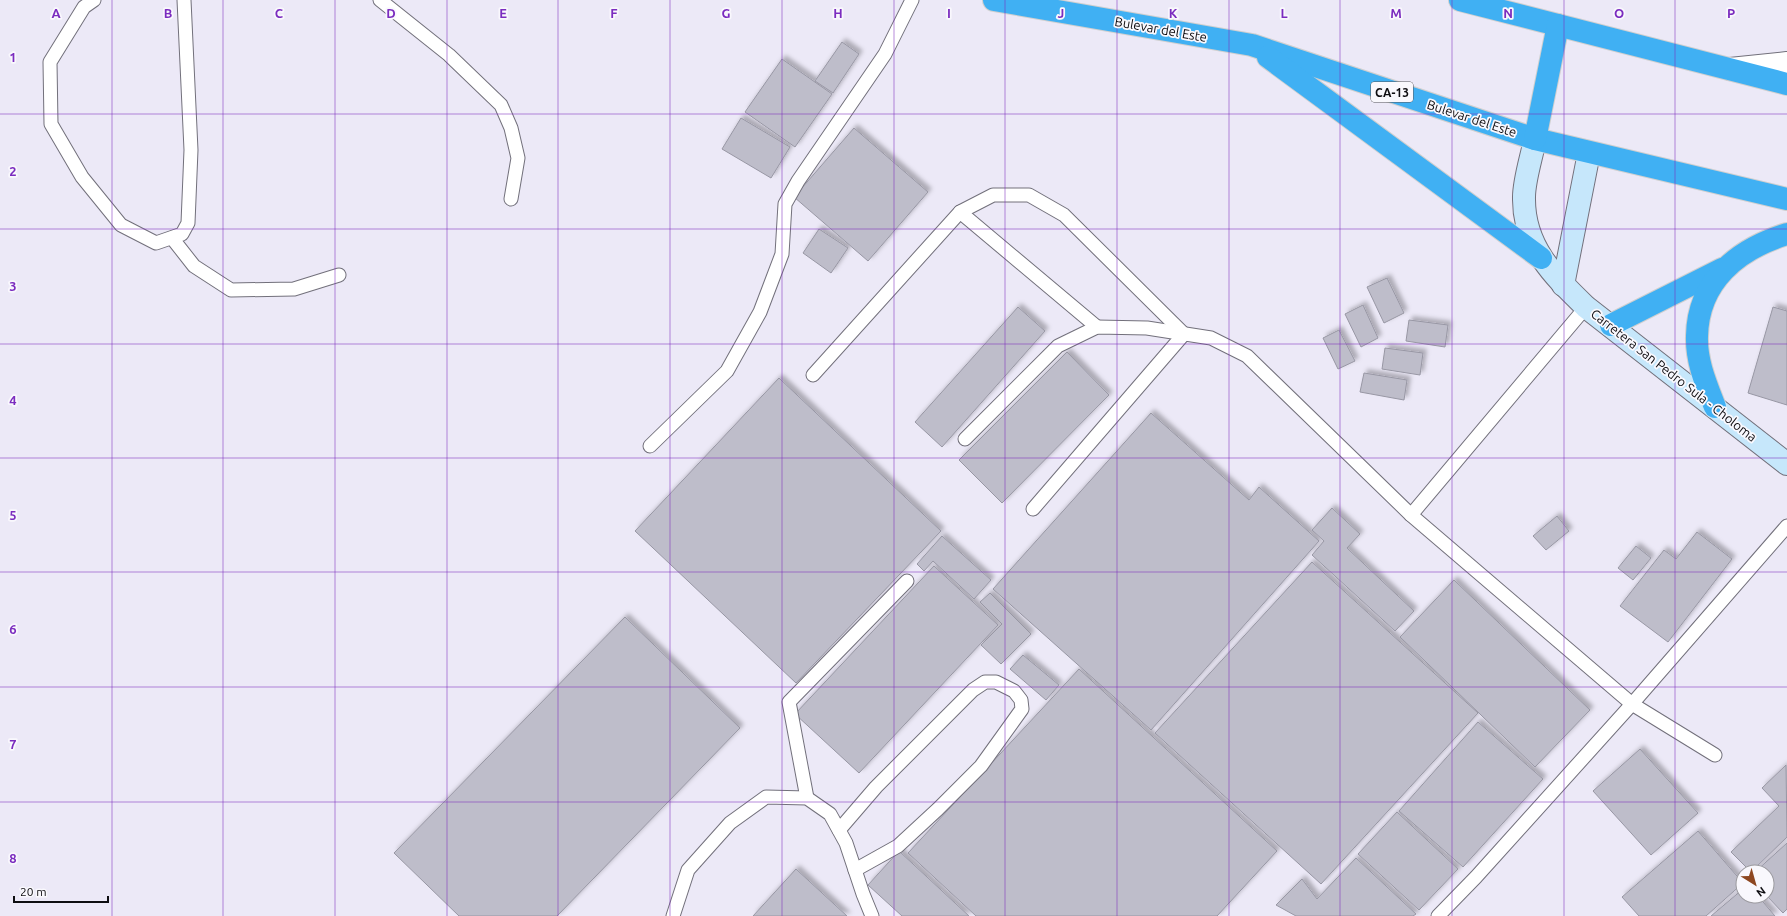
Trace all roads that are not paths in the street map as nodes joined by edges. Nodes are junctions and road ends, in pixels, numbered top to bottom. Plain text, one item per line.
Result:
1 (94, 0) edge
2 (184, 0) edge
3 (380, 0) edge
4 (912, 0) edge
5 (994, 0) edge
6 (1460, 0) edge
7 (1558, 25) junction
8 (1252, 46) junction
9 (1787, 63) edge
10 (1730, 69) junction
11 (1787, 84) edge
12 (1535, 140) junction
13 (1589, 153) junction
14 (1787, 198) edge
15 (511, 199) dead end
16 (960, 212) junction
17 (1787, 234) edge
18 (172, 238) junction
19 (1540, 258) junction
20 (1724, 268) junction
21 (339, 275) dead end
22 (1563, 286) junction
23 (1586, 307) junction
24 (1611, 326) junction
25 (1097, 327) junction
26 (1184, 334) junction
27 (813, 375) dead end
28 (1716, 407) junction
29 (965, 440) dead end
30 (650, 446) dead end
31 (1787, 464) edge
32 (1033, 509) dead end
33 (1411, 515) junction
34 (1787, 526) edge
35 (907, 581) dead end
36 (1632, 704) junction
37 (1715, 755) dead end
38 (807, 798) junction
39 (839, 830) junction
40 (855, 870) junction
41 (673, 916) edge
42 (872, 916) edge
43 (1438, 916) edge

1 - 18 lane
2 - 18 lane
3 - 15 lane
4 - 30 lane
5 - 8 highway, Bulevar del Este / CA-13
6 - 7 highway
7 - 10 highway
7 - 12 highway
8 - 12 highway, Bulevar del Este / CA-13
8 - 19 highway
9 - 10 street
10 - 11 highway
12 - 13 highway, Bulevar del Este / CA-13
12 - 19 main road, Carretera San Pedro Sula - Choloma
13 - 14 highway, Bulevar del Este / CA-13
13 - 22 main road
16 - 25 lane
16 - 26 lane
16 - 27 lane
17 - 20 highway
18 - 21 lane
19 - 22 main road, Carretera San Pedro Sula - Choloma
20 - 24 highway
20 - 28 highway
22 - 23 main road, Carretera San Pedro Sula - Choloma
23 - 24 main road, Carretera San Pedro Sula - Choloma
23 - 33 lane
24 - 28 main road, Carretera San Pedro Sula - Choloma
25 - 26 lane
25 - 29 lane
26 - 32 lane
26 - 33 lane
28 - 31 main road, Carretera San Pedro Sula - Choloma
33 - 36 lane
34 - 36 lane
35 - 38 lane
36 - 37 lane
36 - 43 lane
38 - 39 lane
38 - 41 lane
39 - 40 lane
39 - 40 lane
40 - 42 lane

